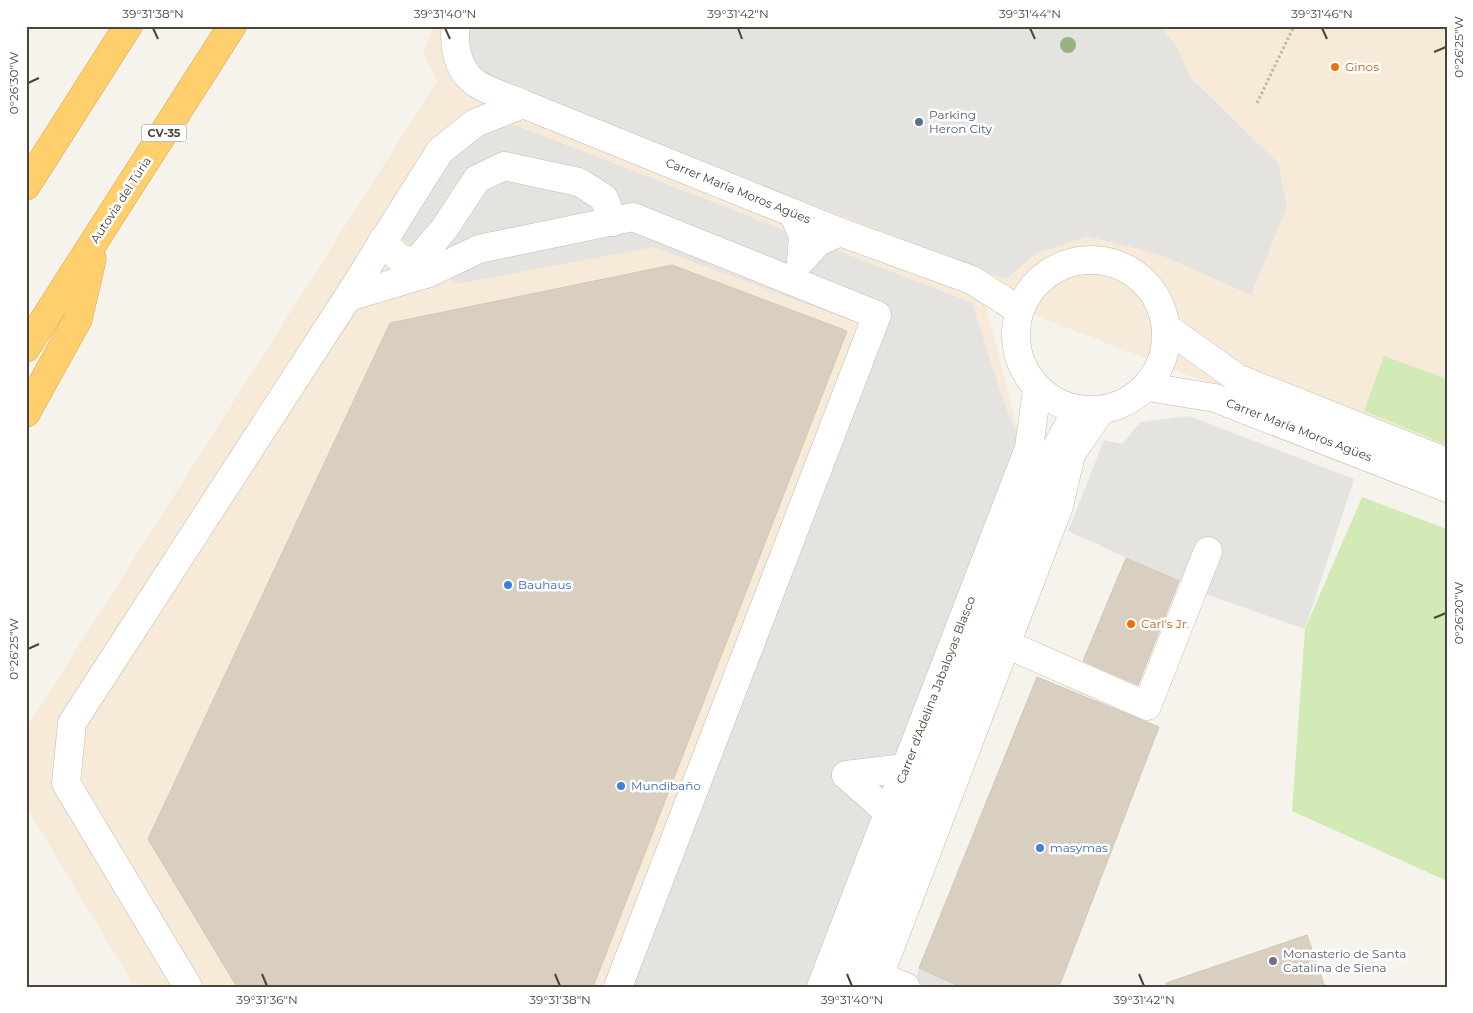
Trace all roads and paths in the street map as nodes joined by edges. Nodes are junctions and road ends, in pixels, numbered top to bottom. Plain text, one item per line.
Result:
1 (128, 26) edge
2 (232, 26) edge
3 (456, 26) edge
4 (1294, 26) edge
5 (1257, 103) dead end
6 (523, 104) junction
7 (26, 186) edge
8 (793, 213) junction
9 (614, 222) junction
10 (444, 229) junction
11 (840, 232) junction
12 (96, 239) junction
13 (382, 241) junction
14 (469, 254) junction
15 (798, 271) junction
16 (348, 297) junction
17 (1019, 310) junction
18 (1167, 328) junction
19 (26, 348) edge
20 (1148, 387) junction
21 (1037, 390) junction
22 (1088, 411) junction
23 (26, 413) edge
24 (1447, 462) edge
25 (1447, 488) edge
26 (1208, 550) dead end
27 (1006, 644) junction
28 (906, 768) junction
29 (888, 812) junction
30 (877, 981) edge
31 (188, 987) edge
32 (618, 987) edge
33 (821, 987) edge
34 (846, 987) edge
35 (906, 987) edge

1 - 7 highway
2 - 12 highway, Autovia del Túria / CV-35
3 - 6 street, Carrer María Moros Agües
4 - 5 path
6 - 8 street, Carrer María Moros Agües
6 - 13 street
8 - 11 street, Carrer María Moros Agües
8 - 15 street
9 - 10 street
9 - 14 street
9 - 15 street
10 - 13 street
10 - 14 street
11 - 15 street
11 - 17 street, Carrer María Moros Agües
12 - 19 highway, Autovia del Túria / CV-35
12 - 23 highway
13 - 16 street
14 - 16 street
15 - 32 street
16 - 31 street
17 - 18 street
17 - 21 street
18 - 20 street
18 - 24 street, Carrer María Moros Agües
20 - 22 street
20 - 25 street, Carrer María Moros Agües
21 - 22 street
21 - 28 street, Carrer d'Adelina Jabaloyas Blasco
22 - 27 street
22 - 34 street, Carrer d'Adelina Jabaloyas Blasco
26 - 27 street
27 - 30 street
28 - 29 street, Carrer d'Adelina Jabaloyas Blasco
28 - 29 street
29 - 33 street, Carrer d'Adelina Jabaloyas Blasco
30 - 35 street

